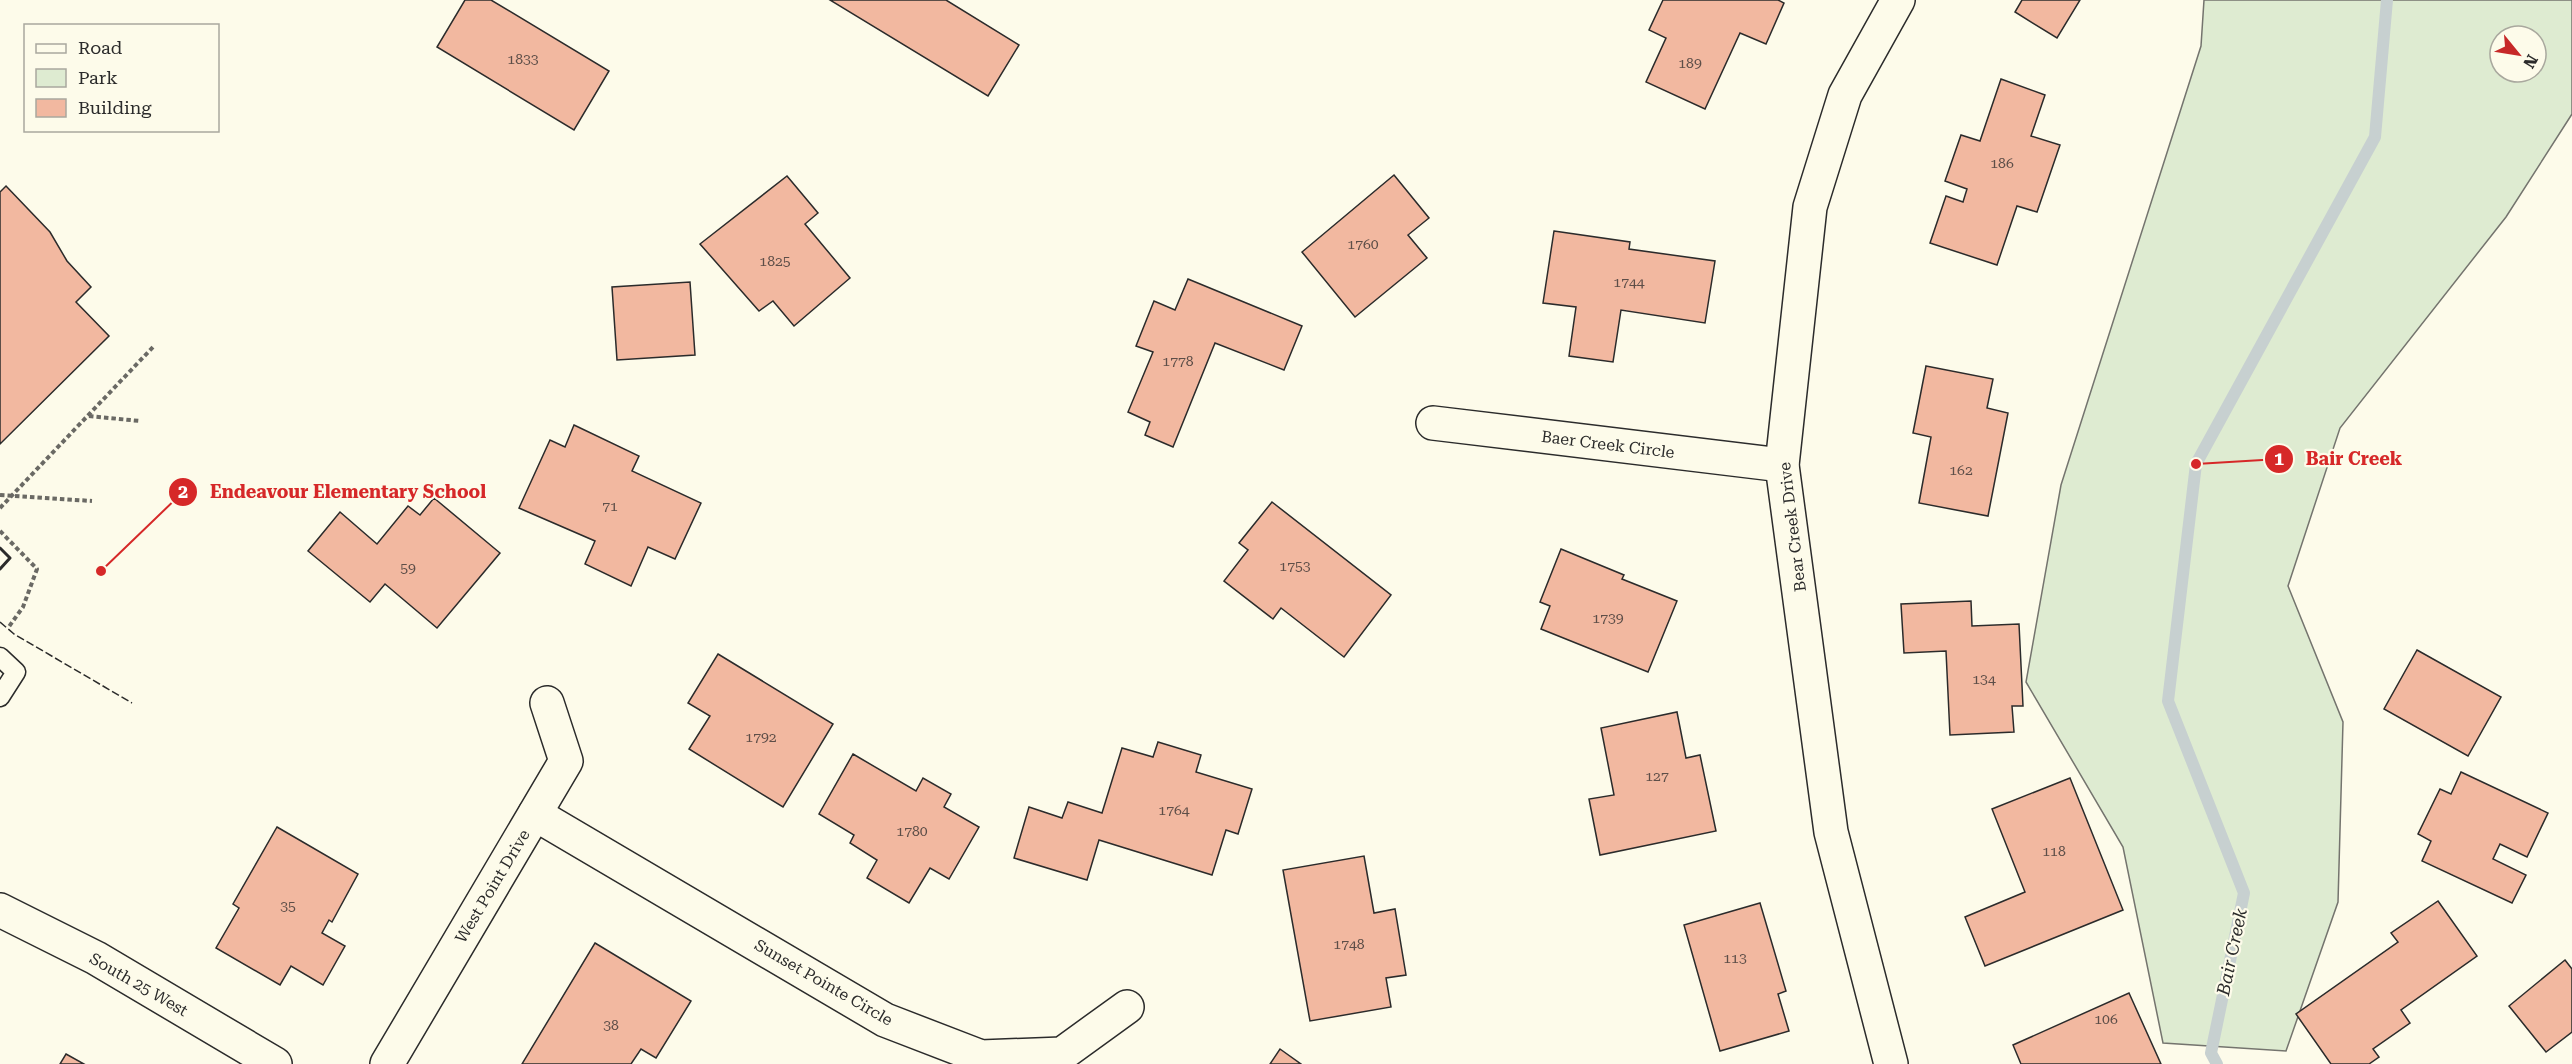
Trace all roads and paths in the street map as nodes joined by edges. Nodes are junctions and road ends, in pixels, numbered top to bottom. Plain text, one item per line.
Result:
1 (1898, 0) edge
2 (153, 346) dead end
3 (88, 416) junction
4 (140, 421) dead end
5 (1433, 423) dead end
6 (1782, 465) junction
7 (0, 495) edge
8 (12, 495) junction
9 (92, 501) dead end
10 (0, 508) edge
11 (0, 531) edge
12 (8, 629) dead end
13 (0, 657) edge
14 (0, 697) edge
15 (547, 703) dead end
16 (535, 814) junction
17 (0, 910) edge
18 (1127, 1007) dead end
19 (275, 1064) edge
20 (387, 1064) edge
21 (1891, 1064) edge

1 - 6 street, Bear Creek Drive
2 - 3 path
3 - 4 path
3 - 8 path
5 - 6 street, Baer Creek Circle
6 - 21 street, Bear Creek Drive
7 - 8 path
8 - 9 path
8 - 10 path
11 - 12 path
13 - 14 lane
15 - 16 street, West Point Drive
16 - 18 street, Sunset Pointe Circle
16 - 20 street, West Point Drive
17 - 19 street, South 25 West

